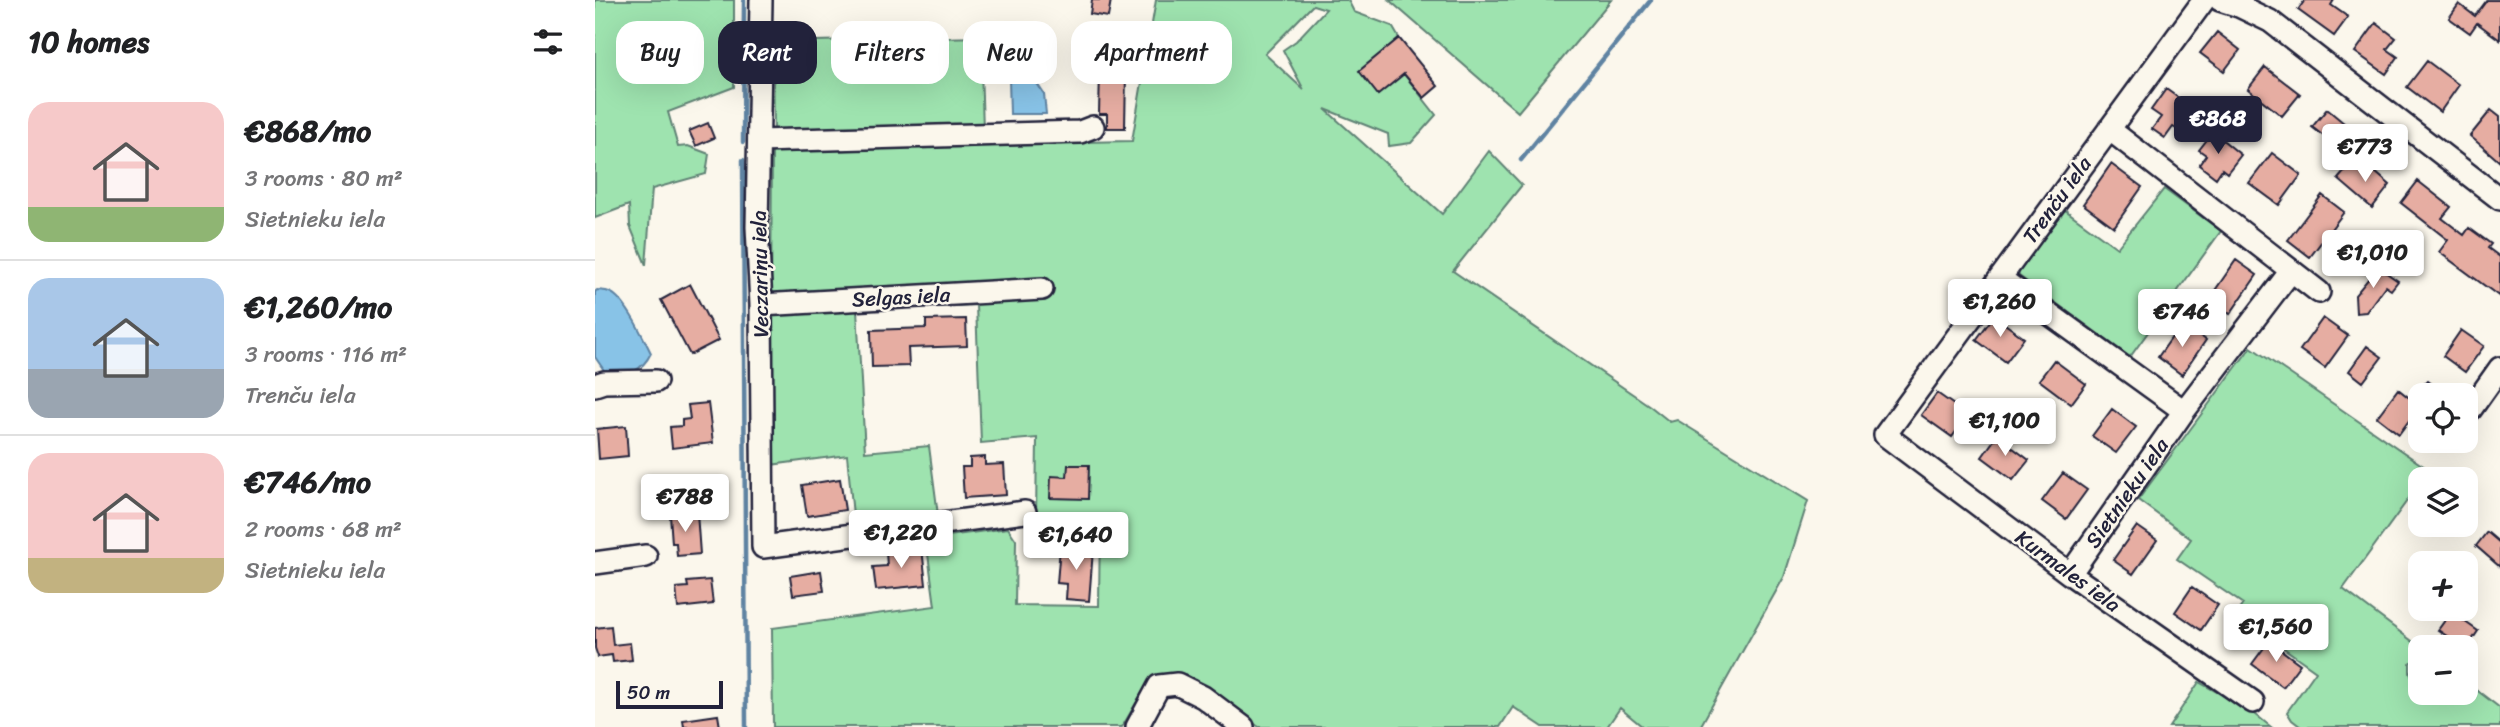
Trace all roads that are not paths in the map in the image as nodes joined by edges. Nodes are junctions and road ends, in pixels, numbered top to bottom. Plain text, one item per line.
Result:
1 (761, 0) edge
2 (2204, 0) edge
3 (2220, 0) edge
4 (1093, 127) dead end
5 (2109, 129) junction
6 (759, 141) junction
7 (2500, 199) edge
8 (2291, 271) junction
9 (2000, 278) junction
10 (1042, 289) dead end
11 (2319, 292) dead end
12 (761, 304) junction
13 (2500, 368) edge
14 (656, 381) dead end
15 (595, 386) edge
16 (2478, 399) edge
17 (2184, 411) junction
18 (1885, 435) joint
19 (1025, 512) dead end
20 (646, 556) dead end
21 (595, 563) edge
22 (2070, 574) junction
23 (2253, 702) dead end
24 (1137, 727) edge
25 (1243, 727) edge

1 - 6 street, Veczariņu iela
2 - 5 street, Trenču iela
3 - 7 street
4 - 6 street
5 - 8 street
5 - 9 street, Trenču iela
6 - 12 street, Veczariņu iela
8 - 11 street
8 - 17 street, Sietnieku iela
9 - 17 street
9 - 18 street, Trenču iela
10 - 12 street, Selgas iela
12 - 19 street, Veczariņu iela
13 - 16 street
14 - 15 street
17 - 22 street, Sietnieku iela
18 - 22 street, Kurmales iela
20 - 21 street
22 - 23 street, Kurmales iela
24 - 25 street

